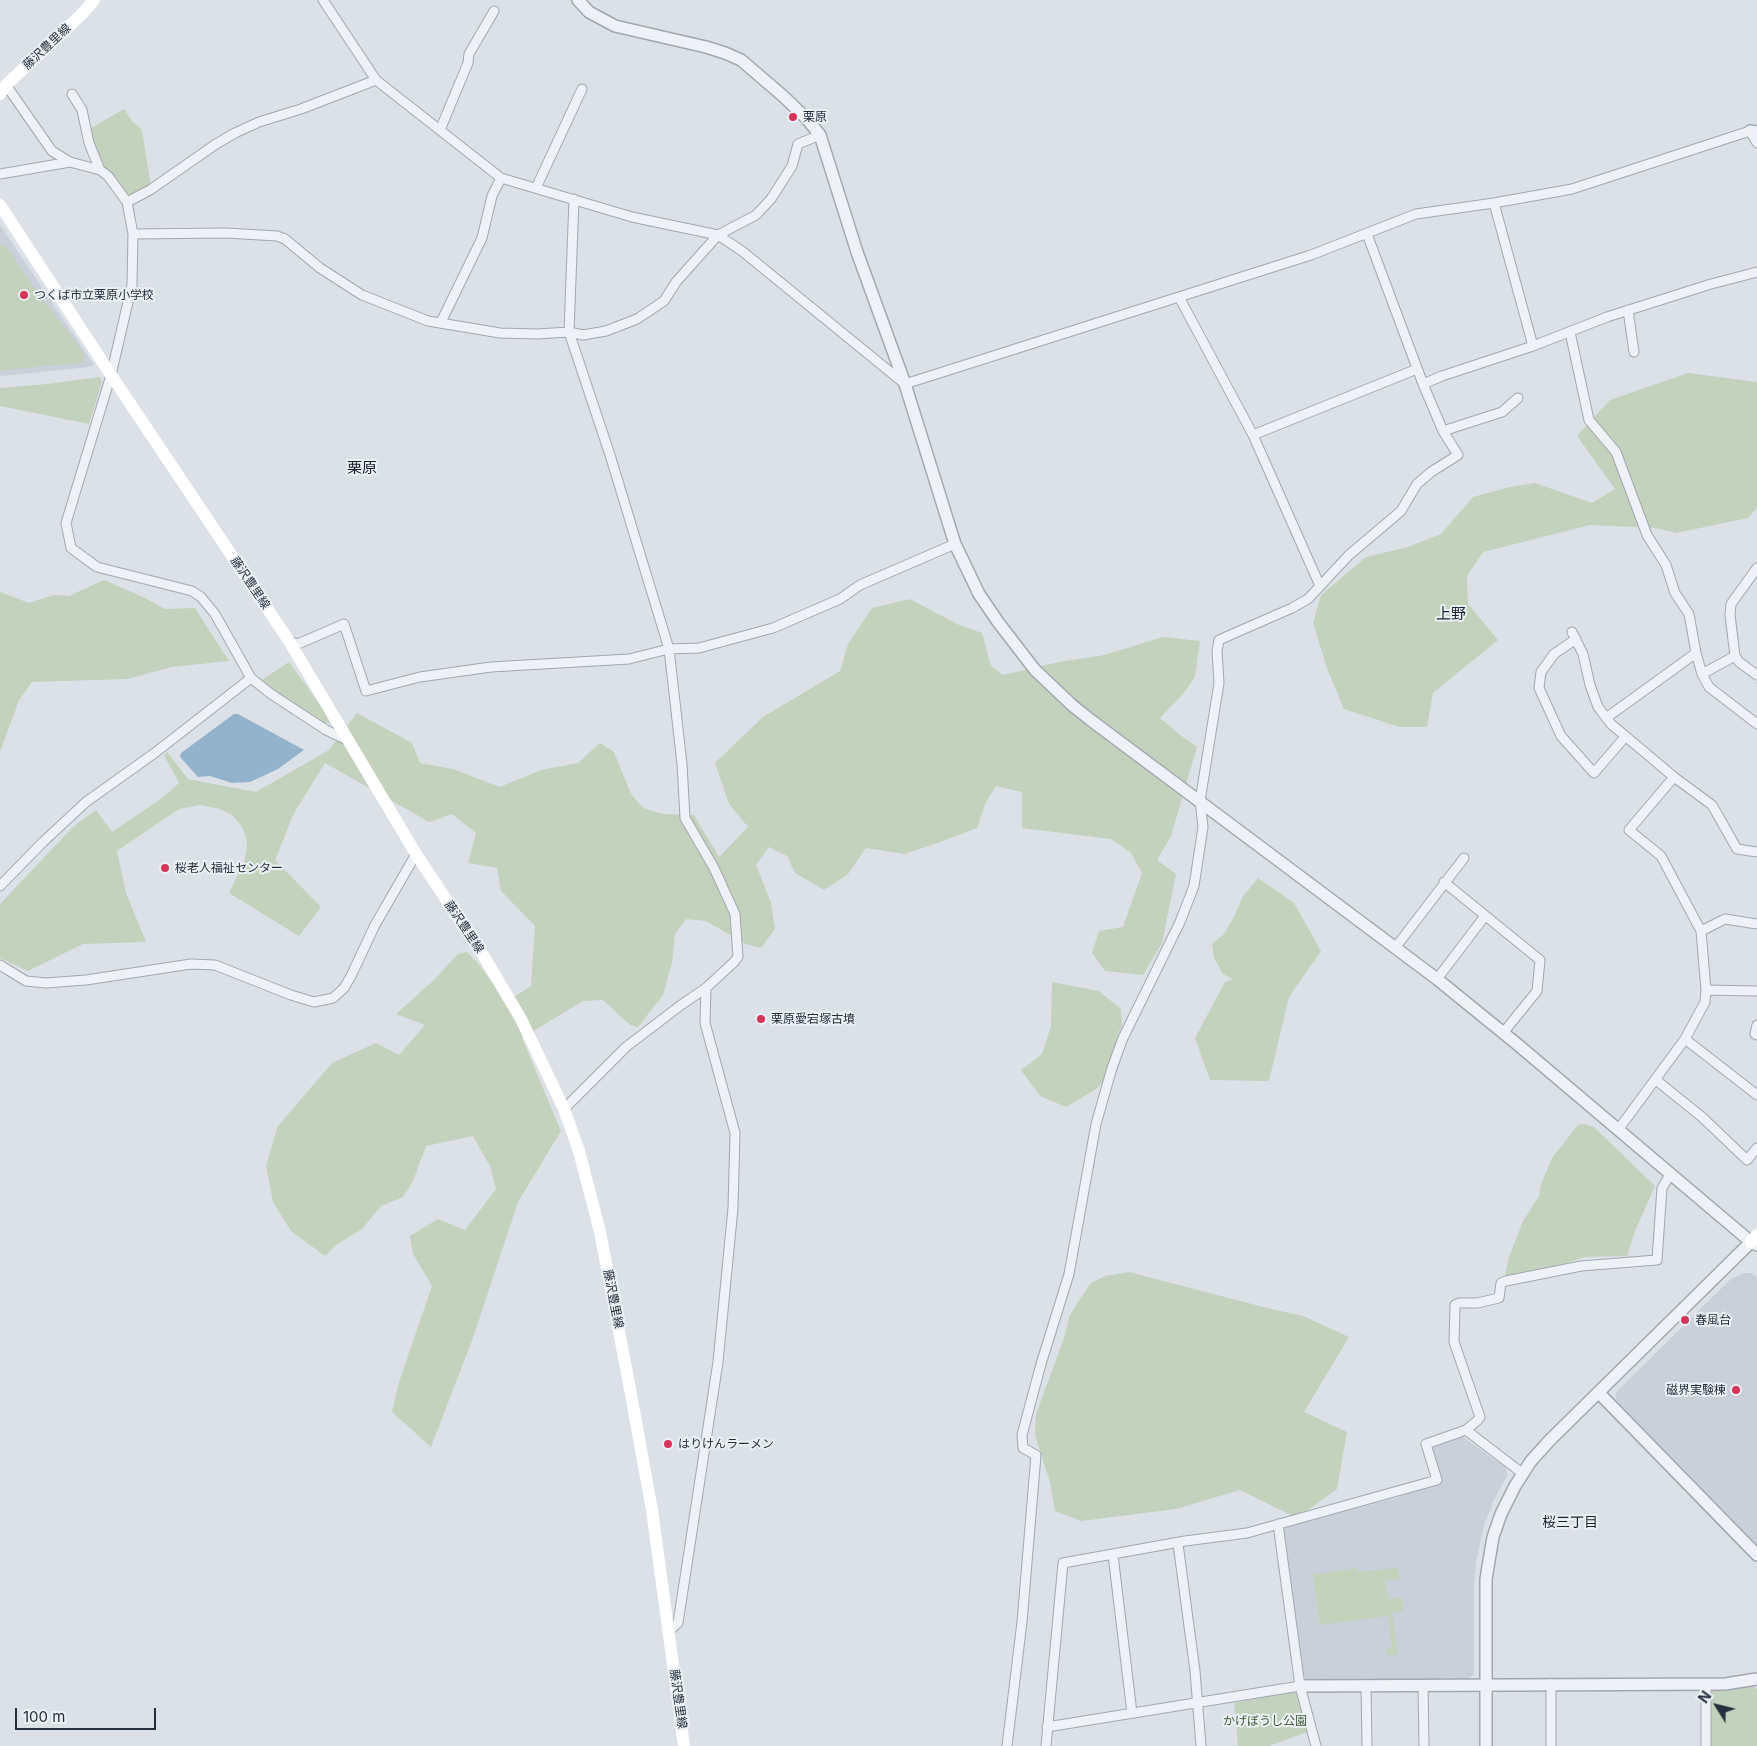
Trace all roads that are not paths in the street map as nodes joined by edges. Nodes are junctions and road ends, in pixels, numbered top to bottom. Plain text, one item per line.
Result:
1 (94, 0) edge
2 (323, 0) edge
3 (578, 0) edge
4 (494, 12) dead end
5 (376, 80) junction
6 (582, 89) dead end
7 (3, 90) edge
8 (72, 94) dead end
9 (440, 130) junction
10 (1754, 131) edge
11 (820, 135) junction
12 (1757, 143) edge
13 (70, 162) junction
14 (100, 170) junction
15 (0, 174) edge
16 (501, 178) junction
17 (536, 188) junction
18 (574, 199) junction
19 (127, 202) junction
20 (1494, 203) junction
21 (0, 205) edge
22 (132, 234) junction
23 (1367, 234) junction
24 (718, 235) junction
25 (1757, 272) edge
26 (1179, 297) junction
27 (1628, 310) junction
28 (441, 322) junction
29 (569, 332) junction
30 (1570, 332) junction
31 (1533, 346) junction
32 (1634, 352) dead end
33 (1418, 369) junction
34 (111, 375) junction
35 (905, 384) junction
36 (1423, 384) junction
37 (1518, 398) dead end
38 (1443, 431) junction
39 (1253, 435) junction
40 (955, 544) junction
41 (1757, 568) edge
42 (1320, 586) junction
43 (289, 641) junction
44 (669, 649) junction
45 (1696, 653) junction
46 (1734, 656) junction
47 (1702, 674) junction
48 (1757, 675) edge
49 (251, 678) junction
50 (1606, 718) junction
51 (1757, 724) edge
52 (1625, 736) junction
53 (350, 742) junction
54 (1674, 777) junction
55 (1200, 801) junction
56 (1757, 852) edge
57 (416, 854) junction
58 (1464, 858) dead end
59 (1444, 882) junction
60 (0, 886) edge
61 (1485, 916) junction
62 (1757, 924) edge
63 (1700, 931) junction
64 (1396, 948) junction
65 (0, 965) edge
66 (1437, 979) junction
67 (706, 988) junction
68 (1706, 990) junction
69 (1757, 990) edge
70 (1757, 1025) edge
71 (1503, 1033) junction
72 (1757, 1035) edge
73 (1686, 1039) junction
74 (1656, 1080) junction
75 (1757, 1095) edge
76 (564, 1109) junction
77 (1618, 1130) junction
78 (1757, 1148) edge
79 (1671, 1173) junction
80 (1755, 1244) edge
81 (1599, 1392) junction
82 (1466, 1430) junction
83 (1522, 1473) junction
84 (1278, 1524) junction
85 (1178, 1544) junction
86 (1113, 1555) junction
87 (1757, 1555) edge
88 (669, 1631) junction
89 (1757, 1679) edge
90 (1551, 1684) junction
91 (1706, 1684) junction
92 (1366, 1685) junction
93 (1423, 1685) junction
94 (1486, 1685) junction
95 (1300, 1686) junction
96 (1198, 1703) junction
97 (1132, 1713) junction
98 (1047, 1727) junction
99 (684, 1746) edge
100 (1007, 1746) edge
101 (1046, 1746) edge
102 (1201, 1746) edge
103 (1316, 1746) edge
104 (1367, 1746) edge
105 (1424, 1746) edge
106 (1486, 1746) edge
107 (1551, 1746) edge
108 (1706, 1746) edge

1 - 7 main road, 藤沢豊里線
2 - 5 street
3 - 11 street
4 - 9 street
5 - 9 street
5 - 19 street
6 - 17 street
7 - 13 street
8 - 14 street
9 - 16 street
10 - 12 street
10 - 20 street
11 - 24 street
11 - 35 street
13 - 14 street
13 - 15 street
14 - 19 street
16 - 17 street
16 - 28 street
17 - 18 street
18 - 24 street
18 - 29 street
19 - 22 street
20 - 23 street
20 - 31 street
21 - 34 main road, 藤沢豊里線
22 - 28 street
22 - 34 street
23 - 26 street
23 - 33 street
24 - 29 street
24 - 35 street
25 - 27 street
26 - 35 street
26 - 39 street
27 - 30 street
27 - 32 street
28 - 29 street
29 - 44 street
30 - 31 street
30 - 45 street
31 - 36 street
33 - 36 street
33 - 39 street
34 - 43 main road, 藤沢豊里線
34 - 49 street
35 - 40 street
36 - 38 street
37 - 38 street
38 - 42 street
39 - 42 street
40 - 44 street
40 - 55 street
41 - 46 street
42 - 55 street
43 - 44 street
43 - 53 main road, 藤沢豊里線
44 - 67 street
45 - 47 street
45 - 50 street
46 - 47 street
46 - 48 street
47 - 51 street
49 - 53 street
49 - 60 street
50 - 52 street
50 - 52 street
52 - 54 street
53 - 57 main road, 藤沢豊里線
54 - 56 street
54 - 63 street
55 - 64 street
55 - 100 street
57 - 65 street
57 - 76 main road, 藤沢豊里線
58 - 59 street
59 - 61 street
59 - 64 street
61 - 66 street
61 - 71 street
62 - 63 street
63 - 68 street
64 - 66 street
66 - 71 street
67 - 76 street
67 - 88 street
68 - 69 street
68 - 73 street
70 - 72 street
71 - 77 street
73 - 74 street
73 - 75 street
74 - 77 street
74 - 78 street
76 - 88 main road, 藤沢豊里線
77 - 79 street
79 - 80 street
79 - 82 street
80 - 81 street
81 - 83 street
81 - 87 street
82 - 83 street
82 - 84 street
83 - 94 street
84 - 85 street
84 - 95 street
85 - 86 street
85 - 96 street
86 - 97 street
86 - 98 street
88 - 99 main road, 藤沢豊里線
89 - 91 street
90 - 91 street
90 - 94 street
90 - 107 street
91 - 108 street
92 - 93 street
92 - 95 street
92 - 104 street
93 - 94 street
93 - 105 street
94 - 106 street
95 - 96 street
95 - 103 street
96 - 97 street
96 - 102 street
97 - 98 street
98 - 101 street

